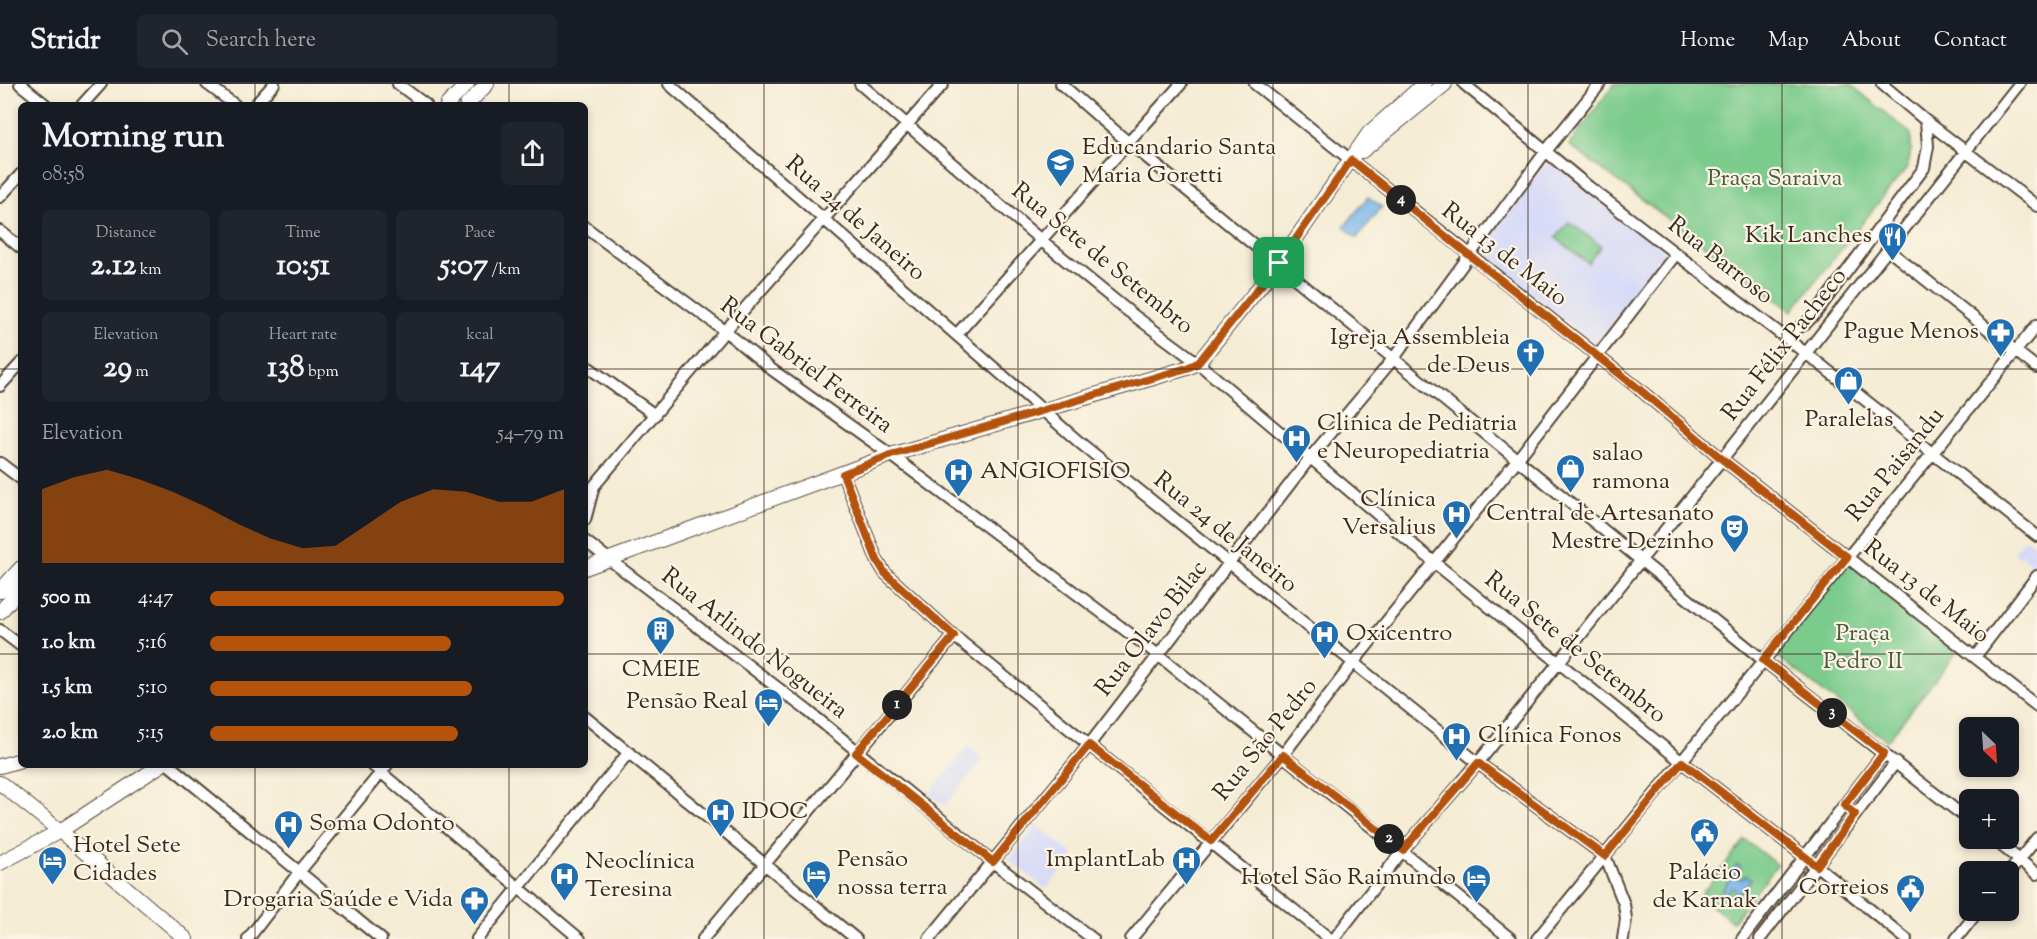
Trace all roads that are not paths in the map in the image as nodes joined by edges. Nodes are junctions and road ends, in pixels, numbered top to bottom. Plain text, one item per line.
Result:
1 (20, 84) edge
2 (101, 84) edge
3 (207, 84) edge
4 (274, 84) edge
5 (398, 84) edge
6 (467, 84) edge
7 (487, 84) edge
8 (669, 84) edge
9 (860, 84) edge
10 (943, 84) edge
11 (1061, 84) edge
12 (1181, 84) edge
13 (1255, 84) edge
14 (1424, 84) edge
15 (1445, 84) edge
16 (1464, 84) edge
17 (1600, 84) edge
18 (1882, 84) edge
19 (2019, 84) edge
20 (41, 102) edge
21 (85, 102) edge
22 (231, 102) edge
23 (258, 102) edge
24 (422, 102) edge
25 (450, 102) edge
26 (470, 102) edge
27 (1926, 121) junction
28 (908, 126) junction
29 (1130, 143) junction
30 (1546, 150) junction
31 (1966, 151) junction
32 (1351, 160) junction
33 (18, 177) edge
34 (0, 197) edge
35 (2037, 206) edge
36 (825, 219) junction
37 (588, 229) edge
38 (0, 231) edge
39 (1042, 241) junction
40 (18, 246) edge
41 (1887, 249) junction
42 (1676, 254) junction
43 (1469, 255) junction
44 (1279, 263) junction
45 (2037, 325) edge
46 (725, 332) junction
47 (957, 334) junction
48 (1783, 336) junction
49 (2016, 350) junction
50 (1806, 353) junction
51 (1597, 357) junction
52 (1394, 358) junction
53 (1198, 363) junction
54 (18, 366) edge
55 (588, 367) edge
56 (2037, 368) edge
57 (0, 386) edge
58 (1040, 410) junction
59 (655, 415) junction
60 (1933, 454) junction
61 (891, 455) junction
62 (1310, 458) junction
63 (1722, 459) junction
64 (1517, 460) junction
65 (0, 463) edge
66 (843, 474) junction
67 (18, 477) edge
68 (590, 488) edge
69 (2037, 536) edge
70 (588, 543) edge
71 (1847, 557) junction
72 (609, 559) junction
73 (1641, 560) junction
74 (1435, 563) junction
75 (1230, 564) junction
76 (588, 567) edge
77 (18, 571) edge
78 (2037, 576) edge
79 (0, 591) edge
80 (18, 591) edge
81 (0, 612) edge
82 (0, 630) edge
83 (954, 636) junction
84 (18, 644) edge
85 (1157, 654) junction
86 (1975, 657) junction
87 (1763, 660) junction
88 (1558, 661) junction
89 (1353, 663) junction
90 (2037, 706) edge
91 (588, 719) edge
92 (1089, 745) junction
93 (629, 752) junction
94 (856, 753) junction
95 (1884, 753) junction
96 (1283, 755) junction
97 (18, 761) edge
98 (1682, 762) junction
99 (1896, 762) junction
100 (1478, 763) junction
101 (0, 766) edge
102 (155, 768) edge
103 (174, 768) edge
104 (379, 768) edge
105 (381, 768) edge
106 (1870, 770) junction
107 (1882, 780) junction
108 (0, 783) edge
109 (1844, 805) junction
110 (1959, 812) edge
111 (1855, 814) junction
112 (60, 831) junction
113 (2037, 838) edge
114 (1211, 841) junction
115 (2006, 849) edge
116 (1403, 850) junction
117 (1605, 856) junction
118 (1804, 856) junction
119 (2019, 860) junction
120 (993, 862) junction
121 (0, 863) edge
122 (763, 865) junction
123 (1817, 866) junction
124 (300, 871) junction
125 (2037, 874) edge
126 (519, 889) junction
127 (1763, 910) junction
128 (1775, 920) junction
129 (1970, 921) edge
130 (186, 939) edge
131 (248, 939) edge
132 (381, 939) edge
133 (477, 939) edge
134 (580, 939) edge
135 (703, 939) edge
136 (856, 939) edge
137 (929, 939) edge
138 (1093, 939) edge
139 (1131, 939) edge
140 (1332, 939) edge
141 (1511, 939) edge
142 (1537, 939) edge
143 (1623, 939) edge
144 (1742, 939) edge
145 (1760, 939) edge
146 (1906, 939) edge
147 (1956, 939) edge

1 - 20 street
2 - 21 street
3 - 22 street
4 - 23 street
5 - 24 street
6 - 25 main road
7 - 26 main road
8 - 36 street, Rua 24 de Janeiro
9 - 28 street, Rua Sete de Setembro
10 - 28 street
11 - 29 street
12 - 29 street
13 - 32 street, Rua 13 de Maio
14 - 32 main road
15 - 32 main road
16 - 30 street, Rua Barroso
17 - 30 street, Rua Olavo Bilac
18 - 27 street
19 - 31 street, Rua Félix Pacheco
27 - 31 street
27 - 48 street
28 - 36 street
28 - 39 street, Rua Sete de Setembro
29 - 39 street
29 - 44 street
30 - 42 street, Rua Barroso
30 - 43 street, Rua Olavo Bilac
31 - 35 street
31 - 41 street, Rua Félix Pacheco
32 - 43 street, Rua 13 de Maio
32 - 44 main road
33 - 34 street
36 - 46 street
36 - 47 street, Rua 24 de Janeiro
37 - 46 street, Rua Gabriel Ferreira
38 - 40 street
39 - 47 street
39 - 53 street, Rua Sete de Setembro
41 - 49 street
41 - 50 street, Rua Félix Pacheco
42 - 48 street, Rua Barroso
42 - 51 street, Rua São Pedro
43 - 51 street, Rua 13 de Maio
43 - 52 street, Rua Olavo Bilac
44 - 52 street
44 - 53 main road
45 - 49 street, Rua Paisandu
46 - 59 street
46 - 61 street, Rua Gabriel Ferreira
47 - 58 street, Rua 24 de Janeiro
48 - 50 street, Rua Barroso
49 - 56 street
49 - 60 street, Rua Paisandu
50 - 60 street, Rua Barroso
50 - 63 street, Rua Félix Pacheco
51 - 63 street, Rua 13 de Maio
51 - 64 street, Rua São Pedro
52 - 62 street, Rua Olavo Bilac
52 - 64 street
53 - 58 main road
53 - 62 street, Rua Sete de Setembro
54 - 57 street
55 - 59 street
58 - 61 main road
58 - 75 street, Rua 24 de Janeiro
59 - 68 street
60 - 69 street, Rua Barroso
60 - 71 street, Rua Paisandu
61 - 66 main road
61 - 85 street, Rua Gabriel Ferreira
62 - 74 street, Rua Sete de Setembro
62 - 75 street, Rua Olavo Bilac
63 - 71 street, Rua 13 de Maio
63 - 73 street, Rua Félix Pacheco
64 - 73 street
64 - 74 street, Rua São Pedro
65 - 67 street
66 - 72 main road
66 - 83 street
70 - 72 street, Rua Arlindo Nogueira
71 - 86 street, Rua 13 de Maio
71 - 87 street, Rua Paisandu
72 - 76 main road
72 - 94 street, Rua Arlindo Nogueira
73 - 87 street
73 - 88 street, Rua Félix Pacheco
74 - 88 street, Rua Sete de Setembro
74 - 89 street, Rua São Pedro
75 - 85 street, Rua Olavo Bilac
75 - 89 street, Rua 24 de Janeiro
77 - 79 main road
78 - 86 street
80 - 81 main road
82 - 84 street
83 - 92 street
83 - 94 street
85 - 92 street, Rua Olavo Bilac
85 - 96 street, Rua Gabriel Ferreira
86 - 90 street, Rua 13 de Maio
87 - 95 street
87 - 98 street, Rua Paisandu
88 - 98 street, Rua Sete de Setembro
88 - 100 street, Rua Félix Pacheco
89 - 96 street, Rua São Pedro
89 - 100 street, Rua 24 de Janeiro
91 - 93 street
92 - 114 street
92 - 120 street, Rua Olavo Bilac
93 - 122 street
93 - 126 street
94 - 120 street, Rua Arlindo Nogueira
94 - 122 street
95 - 99 street
95 - 106 street
96 - 114 street, Rua São Pedro
96 - 116 street, Rua Gabriel Ferreira
97 - 101 main road
98 - 117 street, Rua Paisandu
98 - 118 street, Rua Sete de Setembro
99 - 107 street
99 - 110 street
100 - 116 street, Rua Félix Pacheco
100 - 117 street, Rua 24 de Janeiro
102 - 112 main road
103 - 124 street
104 - 124 street
105 - 126 street
106 - 107 street
106 - 109 street
107 - 111 street
108 - 112 main road
109 - 111 street
109 - 118 street
111 - 123 street
112 - 121 main road
112 - 130 main road
113 - 119 street
114 - 139 street, Rua São Pedro
114 - 140 street
115 - 119 street
116 - 140 street, Rua Félix Pacheco
116 - 141 street, Rua Gabriel Ferreira
117 - 142 street, Rua Paisandu
117 - 143 street
118 - 123 street, Rua Sete de Setembro
118 - 127 street
119 - 125 street
120 - 137 street, Rua Olavo Bilac
120 - 138 street, Rua Arlindo Nogueira
122 - 135 street
122 - 136 street
123 - 128 street
123 - 146 street, Rua Sete de Setembro
124 - 131 street
124 - 132 street
126 - 133 street
126 - 134 street
127 - 128 street
127 - 144 street
128 - 145 street
129 - 147 street

